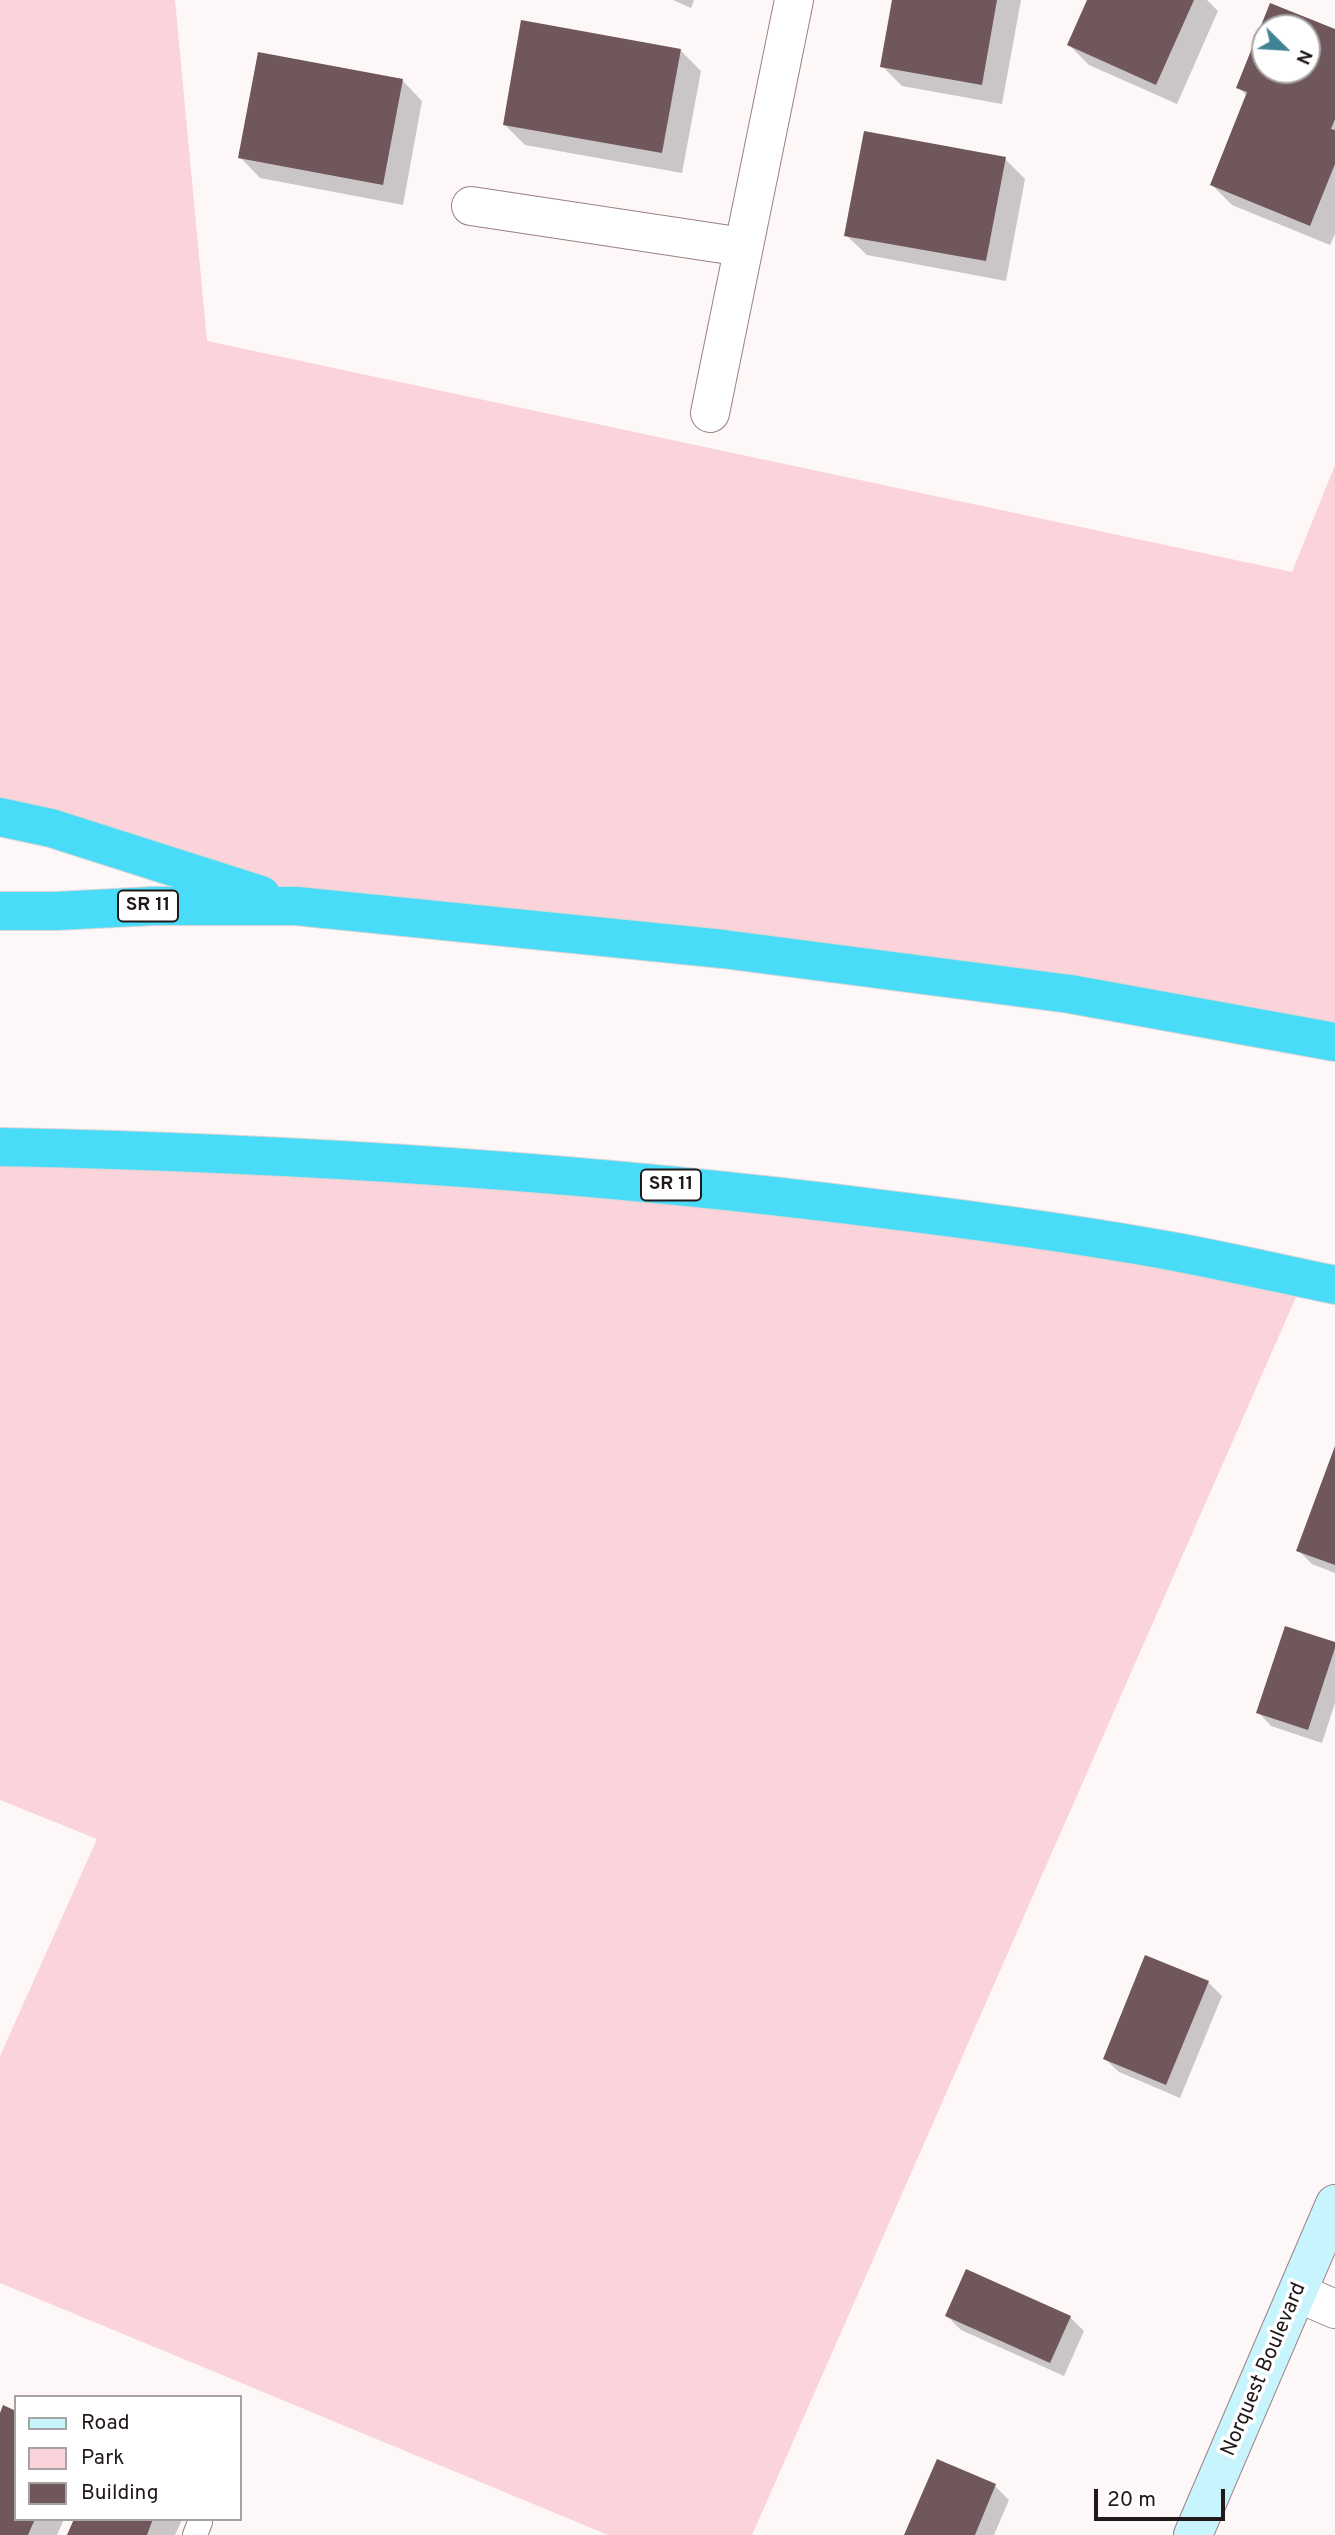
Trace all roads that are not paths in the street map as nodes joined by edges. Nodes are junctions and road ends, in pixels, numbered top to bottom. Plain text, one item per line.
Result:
1 (794, 0) edge
2 (471, 206) dead end
3 (743, 247) junction
4 (710, 413) dead end
5 (0, 817) edge
6 (296, 906) junction
7 (0, 911) edge
8 (1335, 1042) edge
9 (0, 1147) edge
10 (1335, 1285) edge
11 (1335, 2204) edge
12 (1298, 2293) junction
13 (1335, 2309) edge
14 (1193, 2535) edge

1 - 3 street
2 - 3 street
3 - 4 street
5 - 6 highway
6 - 7 highway, SR 11
6 - 8 highway, SR 11
9 - 10 highway, SR 11
11 - 12 street, Norquest Boulevard
12 - 13 street
12 - 14 street, Norquest Boulevard

